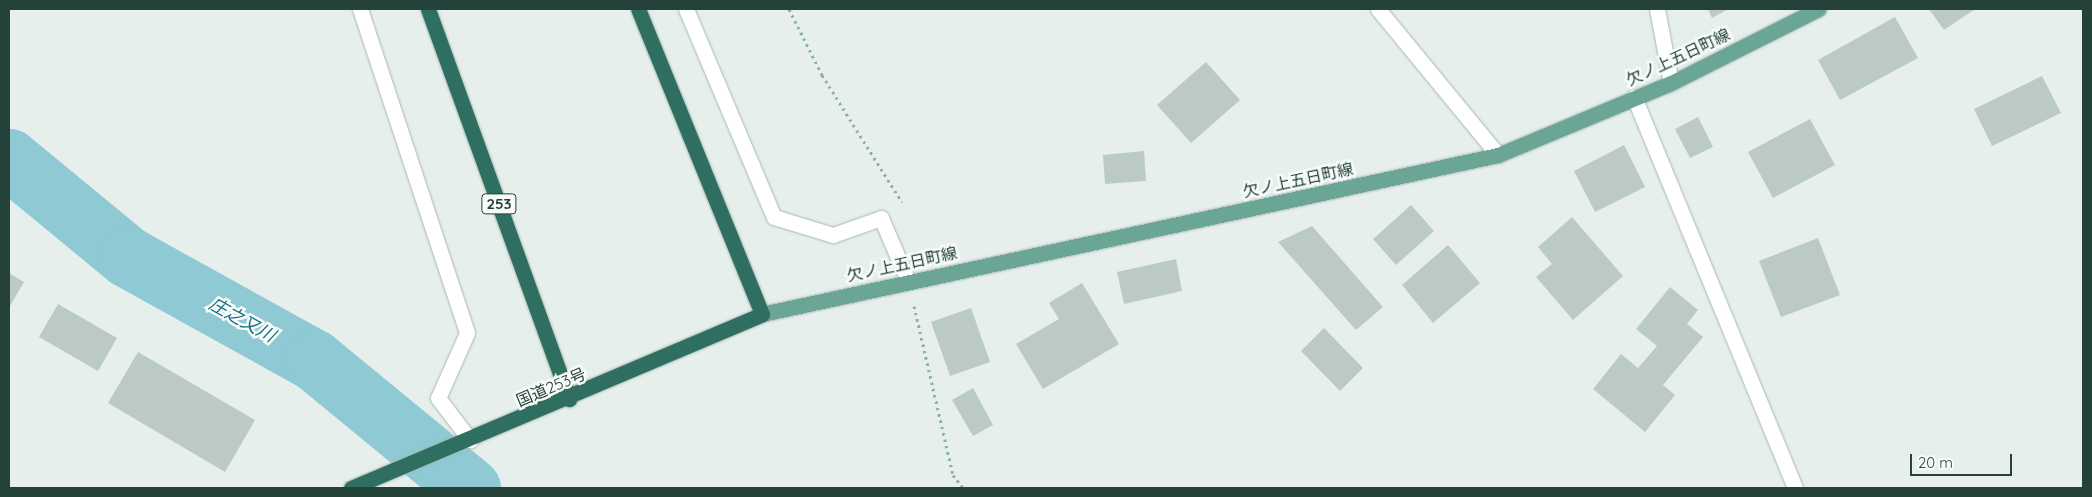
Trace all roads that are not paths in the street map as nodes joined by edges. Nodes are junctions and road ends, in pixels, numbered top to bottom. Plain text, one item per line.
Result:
1 (360, 9) edge
2 (428, 9) edge
3 (638, 9) edge
4 (686, 9) edge
5 (1378, 9) edge
6 (1657, 9) edge
7 (1818, 9) edge
8 (1671, 83) junction
9 (1634, 97) junction
10 (1498, 155) junction
11 (908, 281) junction
12 (762, 314) junction
13 (569, 399) junction
14 (470, 440) junction
15 (351, 488) edge
16 (1795, 488) edge

1 - 14 street
2 - 13 highway, 253
3 - 12 highway
4 - 11 street
5 - 10 street
6 - 8 street
7 - 8 main road, 欠ノ上五日町線
8 - 9 main road, 欠ノ上五日町線
9 - 10 main road, 欠ノ上五日町線
9 - 16 street
10 - 11 main road, 欠ノ上五日町線
11 - 12 main road, 欠ノ上五日町線
12 - 13 highway, 国道253号
13 - 14 highway, 国道253号
14 - 15 highway, 国道253号

